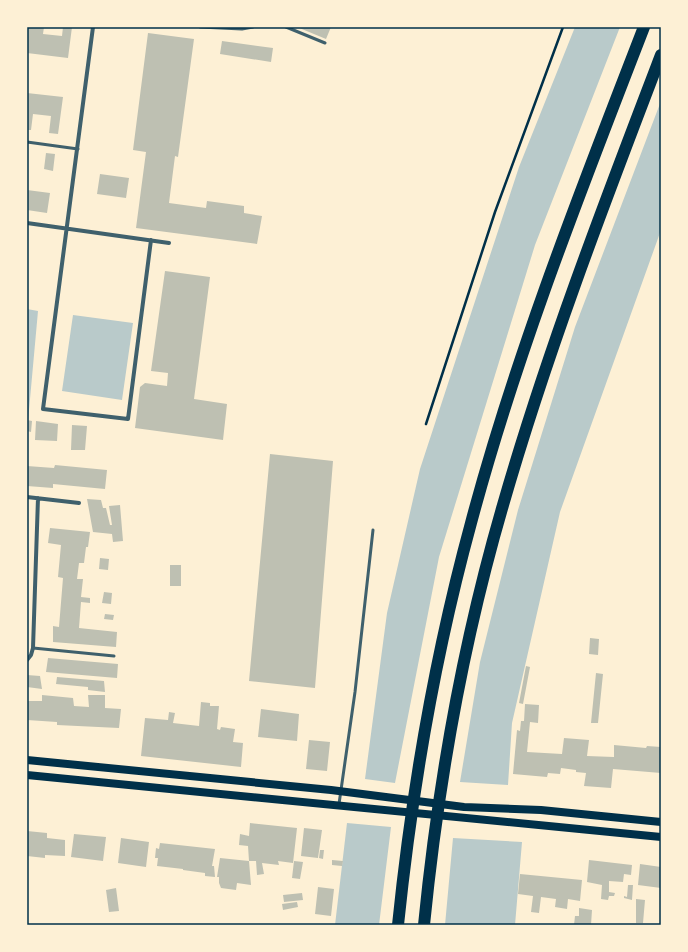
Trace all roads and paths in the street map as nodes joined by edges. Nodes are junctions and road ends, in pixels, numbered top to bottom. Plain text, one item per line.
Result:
1 (93, 27) edge
2 (200, 27) edge
3 (253, 27) edge
4 (286, 27) edge
5 (563, 27) edge
6 (644, 27) edge
7 (325, 43) dead end
8 (661, 55) edge
9 (27, 142) edge
10 (78, 149) junction
11 (27, 223) edge
12 (68, 229) junction
13 (151, 240) junction
14 (169, 243) dead end
15 (426, 424) dead end
16 (27, 497) edge
17 (38, 498) junction
18 (79, 503) dead end
19 (373, 530) dead end
20 (34, 648) junction
21 (114, 656) dead end
22 (27, 660) edge
23 (27, 760) edge
24 (27, 775) edge
25 (340, 792) junction
26 (338, 806) junction
27 (661, 822) edge
28 (661, 837) edge
29 (398, 925) edge
30 (424, 925) edge

1 - 10 street
2 - 3 lane
4 - 7 lane
5 - 15 path
6 - 29 highway
8 - 30 highway
9 - 10 lane
10 - 12 street
11 - 12 street
12 - 13 street
12 - 13 street
13 - 14 street
16 - 17 street
17 - 18 street
17 - 20 street
19 - 25 lane
20 - 21 lane
20 - 22 street
23 - 25 main road
24 - 26 main road
25 - 26 lane
25 - 27 main road
26 - 28 main road

